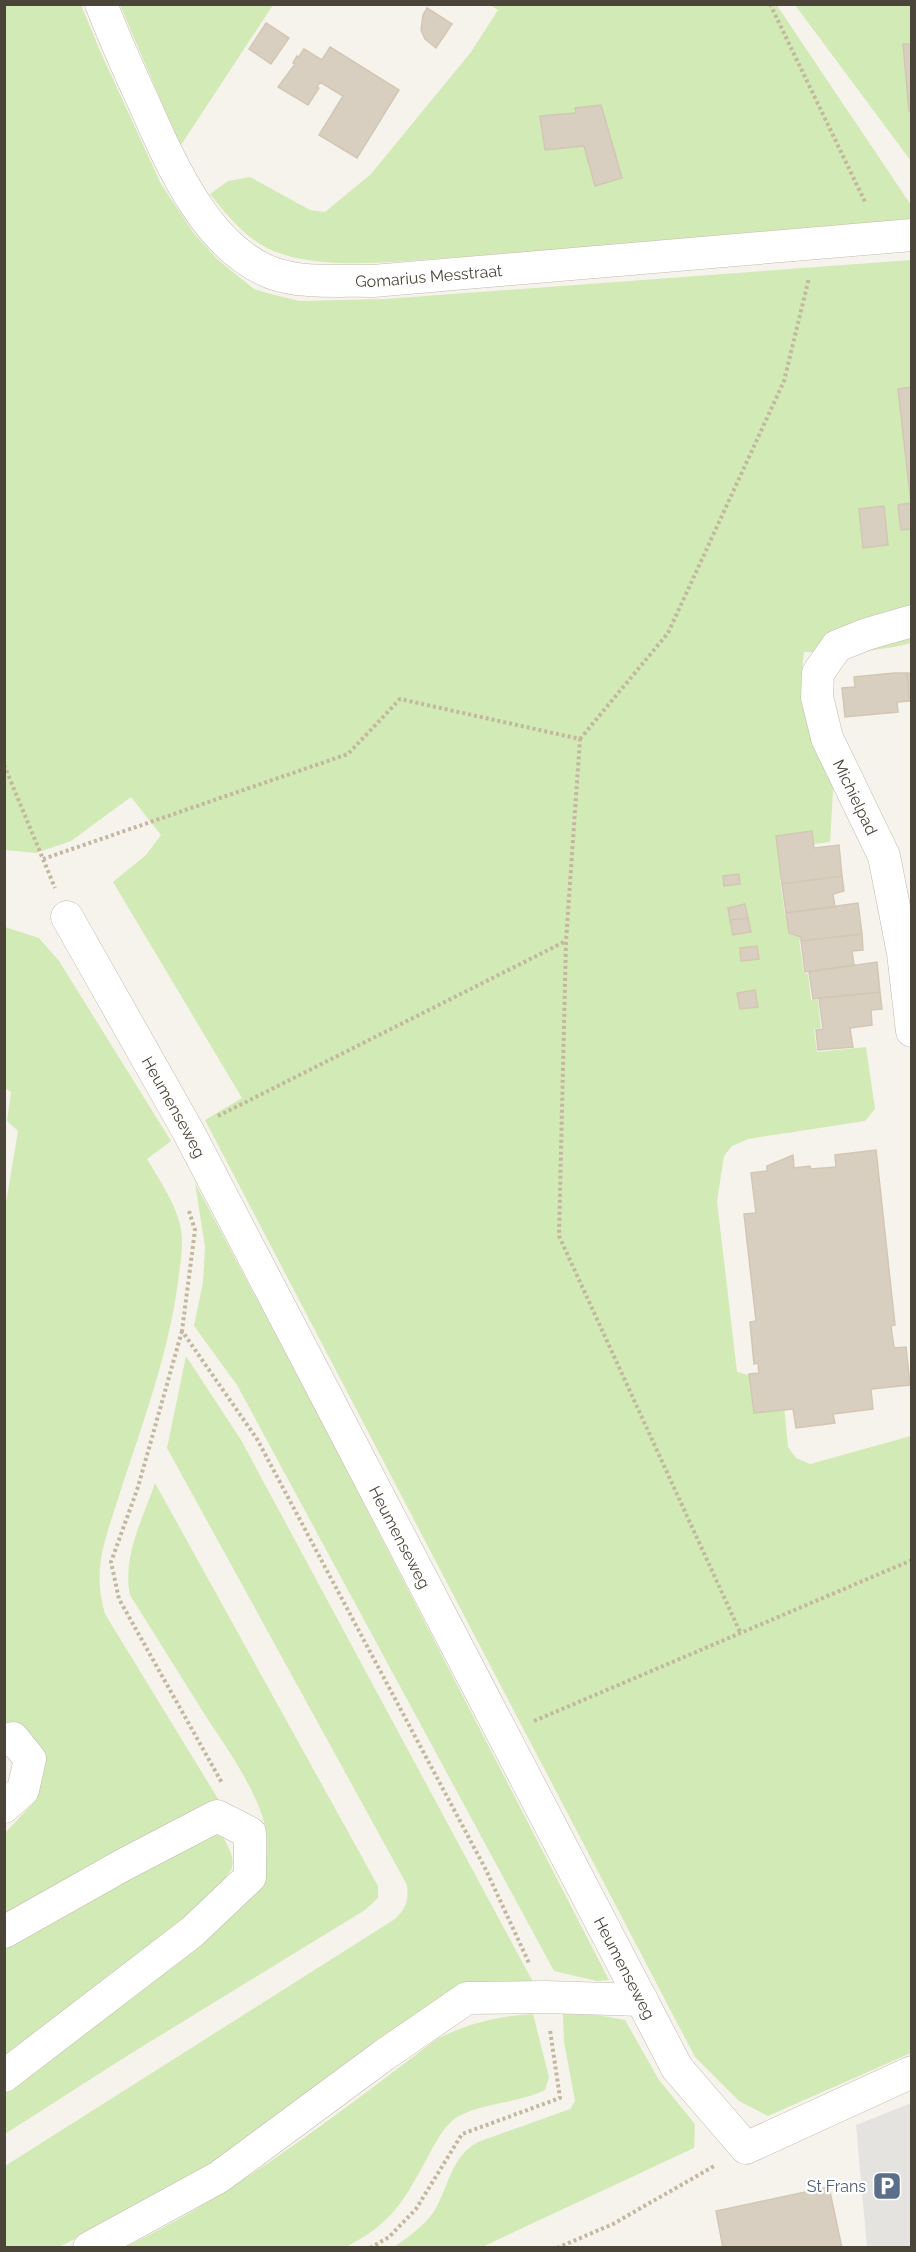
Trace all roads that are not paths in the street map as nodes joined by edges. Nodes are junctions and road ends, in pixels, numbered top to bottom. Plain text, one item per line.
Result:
1 (101, 4) edge
2 (897, 236) edge
3 (912, 621) edge
4 (67, 917) road end
5 (912, 1031) edge
6 (4, 1740) edge
7 (4, 1807) edge
8 (4, 1932) edge
9 (642, 2000) junction
10 (912, 2072) edge
11 (4, 2076) edge
12 (89, 2247) edge

1 - 2 street, Gomarius Messtraat
3 - 5 street, Michielpad
4 - 9 street, Heumenseweg
6 - 7 street
8 - 11 street
9 - 10 street, Heumenseweg
9 - 12 street

